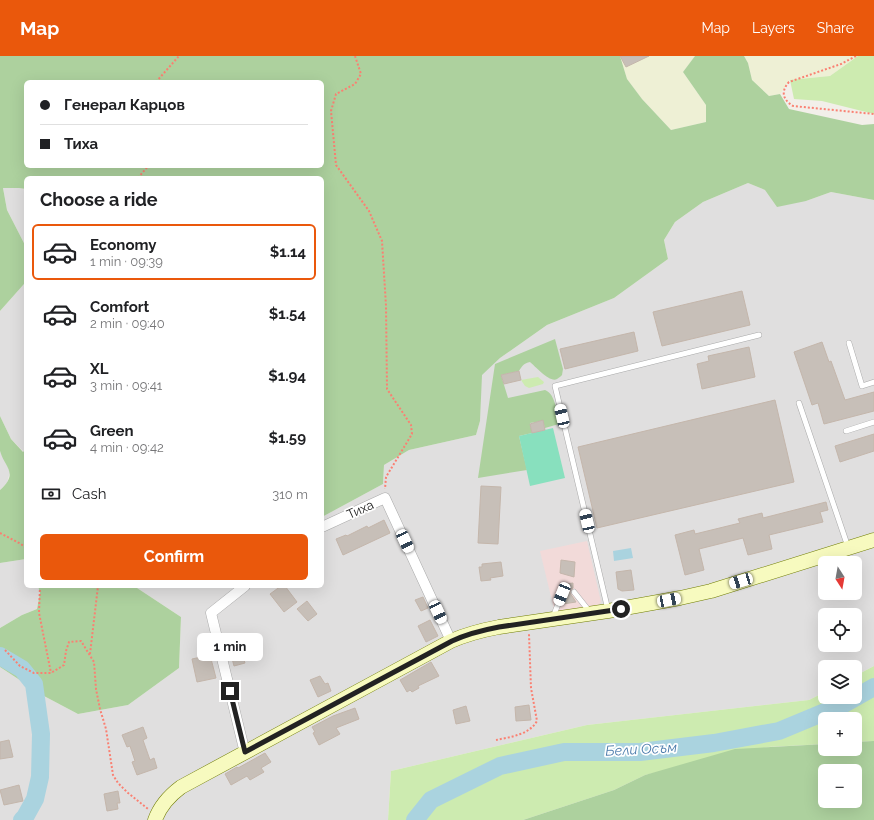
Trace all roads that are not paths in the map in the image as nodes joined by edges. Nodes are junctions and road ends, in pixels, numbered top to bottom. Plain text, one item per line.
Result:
1 (759, 335) dead end
2 (849, 343) dead end
3 (874, 382) edge
4 (799, 403) dead end
5 (874, 422) edge
6 (846, 430) dead end
7 (324, 525) edge
8 (874, 540) edge
9 (848, 548) junction
10 (243, 588) edge
11 (574, 592) dead end
12 (562, 594) dead end
13 (608, 611) junction
14 (592, 614) junction
15 (552, 619) junction
16 (452, 641) junction
17 (245, 752) junction
18 (156, 818) edge

1 - 13 lane
2 - 3 lane
4 - 9 lane
5 - 6 lane
7 - 16 street, Тиха
8 - 9 main road
9 - 13 main road
10 - 17 street
11 - 14 lane
12 - 15 lane
13 - 14 main road
14 - 15 main road
15 - 16 main road
16 - 17 main road
17 - 18 main road

